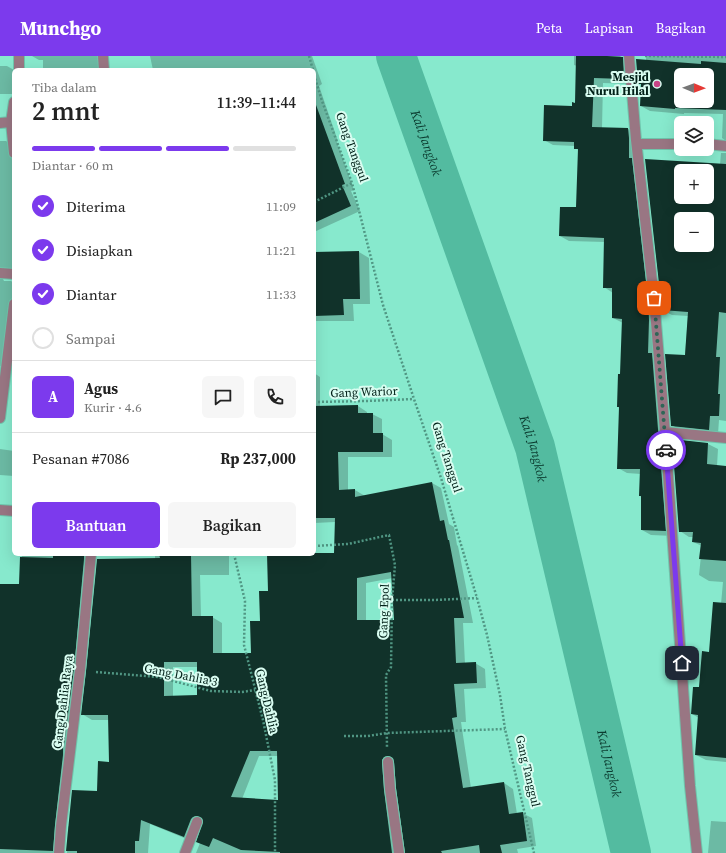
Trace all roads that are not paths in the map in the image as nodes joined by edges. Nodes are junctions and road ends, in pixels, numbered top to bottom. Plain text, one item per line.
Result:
1 (19, 56) edge
2 (103, 56) edge
3 (629, 56) edge
4 (19, 68) edge
5 (104, 68) edge
6 (12, 115) edge
7 (11, 122) junction
8 (0, 123) edge
9 (12, 132) edge
10 (637, 144) junction
11 (674, 144) edge
12 (714, 145) edge
13 (726, 146) edge
14 (0, 273) edge
15 (12, 274) edge
16 (12, 320) edge
17 (1, 405) edge
18 (0, 418) edge
19 (665, 432) junction
20 (726, 438) edge
21 (0, 510) edge
22 (12, 511) edge
23 (91, 556) edge
24 (388, 762) road end
25 (197, 822) dead end
26 (59, 853) edge
27 (185, 853) edge
28 (399, 853) edge
29 (697, 853) edge

1 - 4 street
2 - 5 street
3 - 10 street
6 - 7 street
7 - 8 street
7 - 9 street
10 - 11 street
10 - 19 street
12 - 13 street
14 - 15 street
16 - 17 street
17 - 18 street
19 - 20 street
19 - 29 street
21 - 22 street
23 - 26 street, Gang Dahlia Raya
24 - 28 street
25 - 27 street

